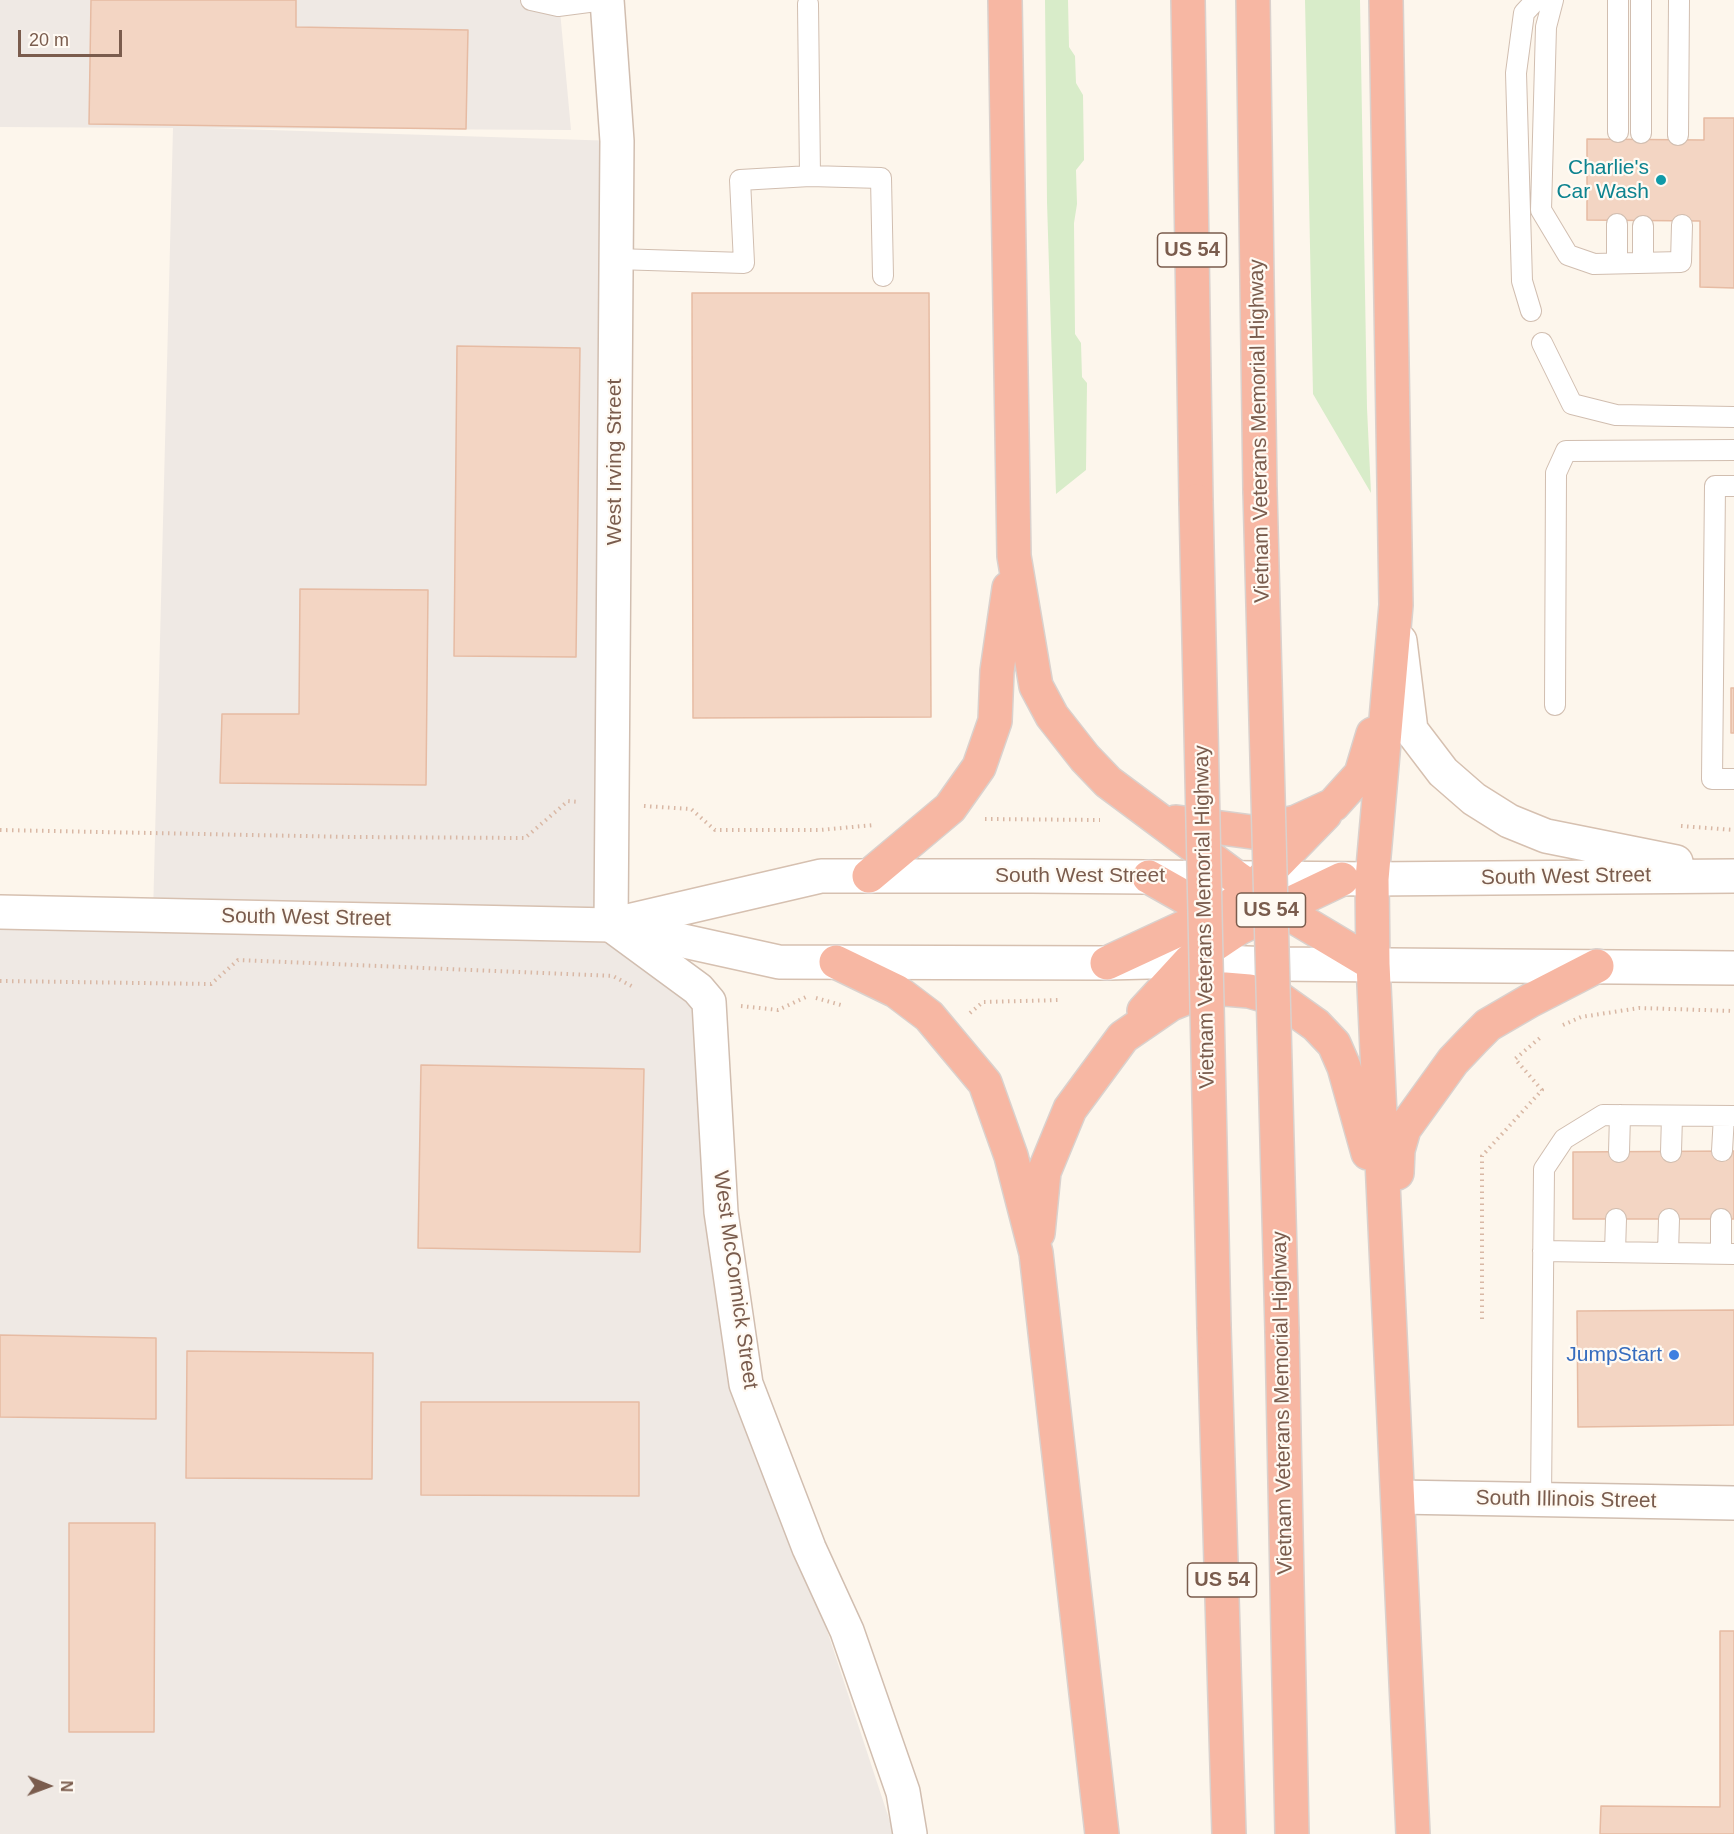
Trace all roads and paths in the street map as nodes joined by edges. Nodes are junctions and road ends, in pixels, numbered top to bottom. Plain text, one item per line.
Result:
1 (531, 0) edge
2 (606, 0) edge
3 (1005, 0) edge
4 (1188, 0) edge
5 (1253, 0) edge
6 (1386, 0) edge
7 (1536, 0) edge
8 (1553, 0) edge
9 (1618, 0) edge
10 (1641, 0) edge
11 (1679, 0) edge
12 (807, 4) dead end
13 (1618, 132) dead end
14 (1641, 133) dead end
15 (1678, 135) dead end
16 (810, 176) junction
17 (1617, 224) dead end
18 (1683, 225) dead end
19 (1643, 226) dead end
20 (616, 259) junction
21 (1617, 263) junction
22 (1643, 263) junction
23 (883, 276) dead end
24 (1531, 311) dead end
25 (1542, 343) dead end
26 (1734, 417) edge
27 (1734, 450) edge
28 (1734, 486) edge
29 (1014, 556) junction
30 (1396, 605) junction
31 (1391, 673) junction
32 (1555, 705) dead end
33 (1734, 779) edge
34 (959, 796) junction
35 (612, 804) junction
36 (1333, 806) junction
37 (1104, 820) dead end
38 (1160, 820) junction
39 (875, 825) dead end
40 (0, 830) edge
41 (1734, 875) edge
42 (870, 876) junction
43 (1149, 877) junction
44 (1357, 879) junction
45 (1251, 881) junction
46 (1281, 909) junction
47 (0, 912) edge
48 (1227, 921) junction
49 (611, 925) junction
50 (1191, 961) junction
51 (836, 962) junction
52 (1107, 963) junction
53 (1275, 964) junction
54 (1373, 964) junction
55 (1597, 966) junction
56 (1734, 968) edge
57 (0, 981) edge
58 (644, 992) dead end
59 (1070, 1000) dead end
60 (709, 1002) junction
61 (841, 1005) dead end
62 (1734, 1011) edge
63 (1554, 1029) dead end
64 (945, 1033) junction
65 (1545, 1033) dead end
66 (1123, 1037) junction
67 (1334, 1044) junction
68 (1620, 1115) junction
69 (1671, 1116) junction
70 (1729, 1116) edge
71 (1722, 1151) dead end
72 (1619, 1152) dead end
73 (1671, 1152) dead end
74 (1385, 1219) junction
75 (1616, 1219) dead end
76 (1669, 1219) dead end
77 (1721, 1219) dead end
78 (1543, 1251) junction
79 (1615, 1252) junction
80 (1036, 1253) junction
81 (1668, 1253) junction
82 (1727, 1254) edge
83 (1482, 1319) dead end
84 (1391, 1343) junction
85 (1398, 1497) junction
86 (1541, 1500) junction
87 (1734, 1503) edge
88 (910, 1834) edge
89 (1102, 1834) edge
90 (1229, 1834) edge
91 (1292, 1834) edge
92 (1413, 1834) edge

1 - 2 lane
2 - 20 main road, West Irving Street
3 - 29 highway
4 - 90 highway, Vietnam Veterans Memorial Highway / US 54, bridge
5 - 91 highway, Vietnam Veterans Memorial Highway / US 54, bridge
6 - 30 highway
7 - 24 lane
8 - 21 lane
9 - 13 lane
10 - 14 lane
11 - 15 lane
12 - 16 lane
16 - 20 lane
16 - 23 lane
17 - 21 lane
18 - 22 lane
19 - 22 lane
20 - 35 main road, West Irving Street
21 - 22 lane
25 - 26 lane
27 - 32 lane
28 - 33 lane
29 - 34 highway
29 - 38 highway
30 - 31 highway
30 - 41 main road
31 - 36 highway
31 - 44 highway
34 - 37 path
34 - 42 highway
35 - 39 path
35 - 40 path
35 - 49 main road, West Irving Street
36 - 38 highway
36 - 45 highway
38 - 45 highway
41 - 44 main road, South West Street
42 - 43 main road, South West Street
42 - 49 main road, South West Street
43 - 45 main road, South West Street
43 - 48 highway
44 - 45 main road, South West Street
44 - 46 highway
44 - 54 highway
45 - 46 highway
45 - 48 highway
46 - 48 highway
46 - 54 highway
47 - 49 main road, South West Street
48 - 50 highway
48 - 52 highway
48 - 53 highway
49 - 51 main road, South West Street
49 - 60 main road
50 - 52 main road, South West Street
50 - 53 main road, South West Street
50 - 66 highway
51 - 52 main road, South West Street
51 - 64 highway
53 - 54 main road, South West Street
53 - 67 highway
54 - 55 main road, South West Street
54 - 74 highway
55 - 56 main road, South West Street
55 - 84 highway
57 - 58 path
59 - 64 path
60 - 61 path
60 - 88 main road, West McCormick Street
62 - 63 path
64 - 80 highway
65 - 83 path
66 - 67 highway
66 - 80 highway
67 - 74 highway
68 - 69 lane
68 - 72 lane
68 - 78 lane
69 - 70 lane
69 - 73 lane
70 - 71 lane
74 - 84 highway
75 - 79 lane
76 - 81 lane
77 - 82 lane
78 - 79 lane
78 - 86 lane
79 - 81 lane
80 - 89 highway
81 - 82 lane
84 - 85 highway
85 - 86 main road, South Illinois Street
85 - 92 highway
86 - 87 main road, South Illinois Street

